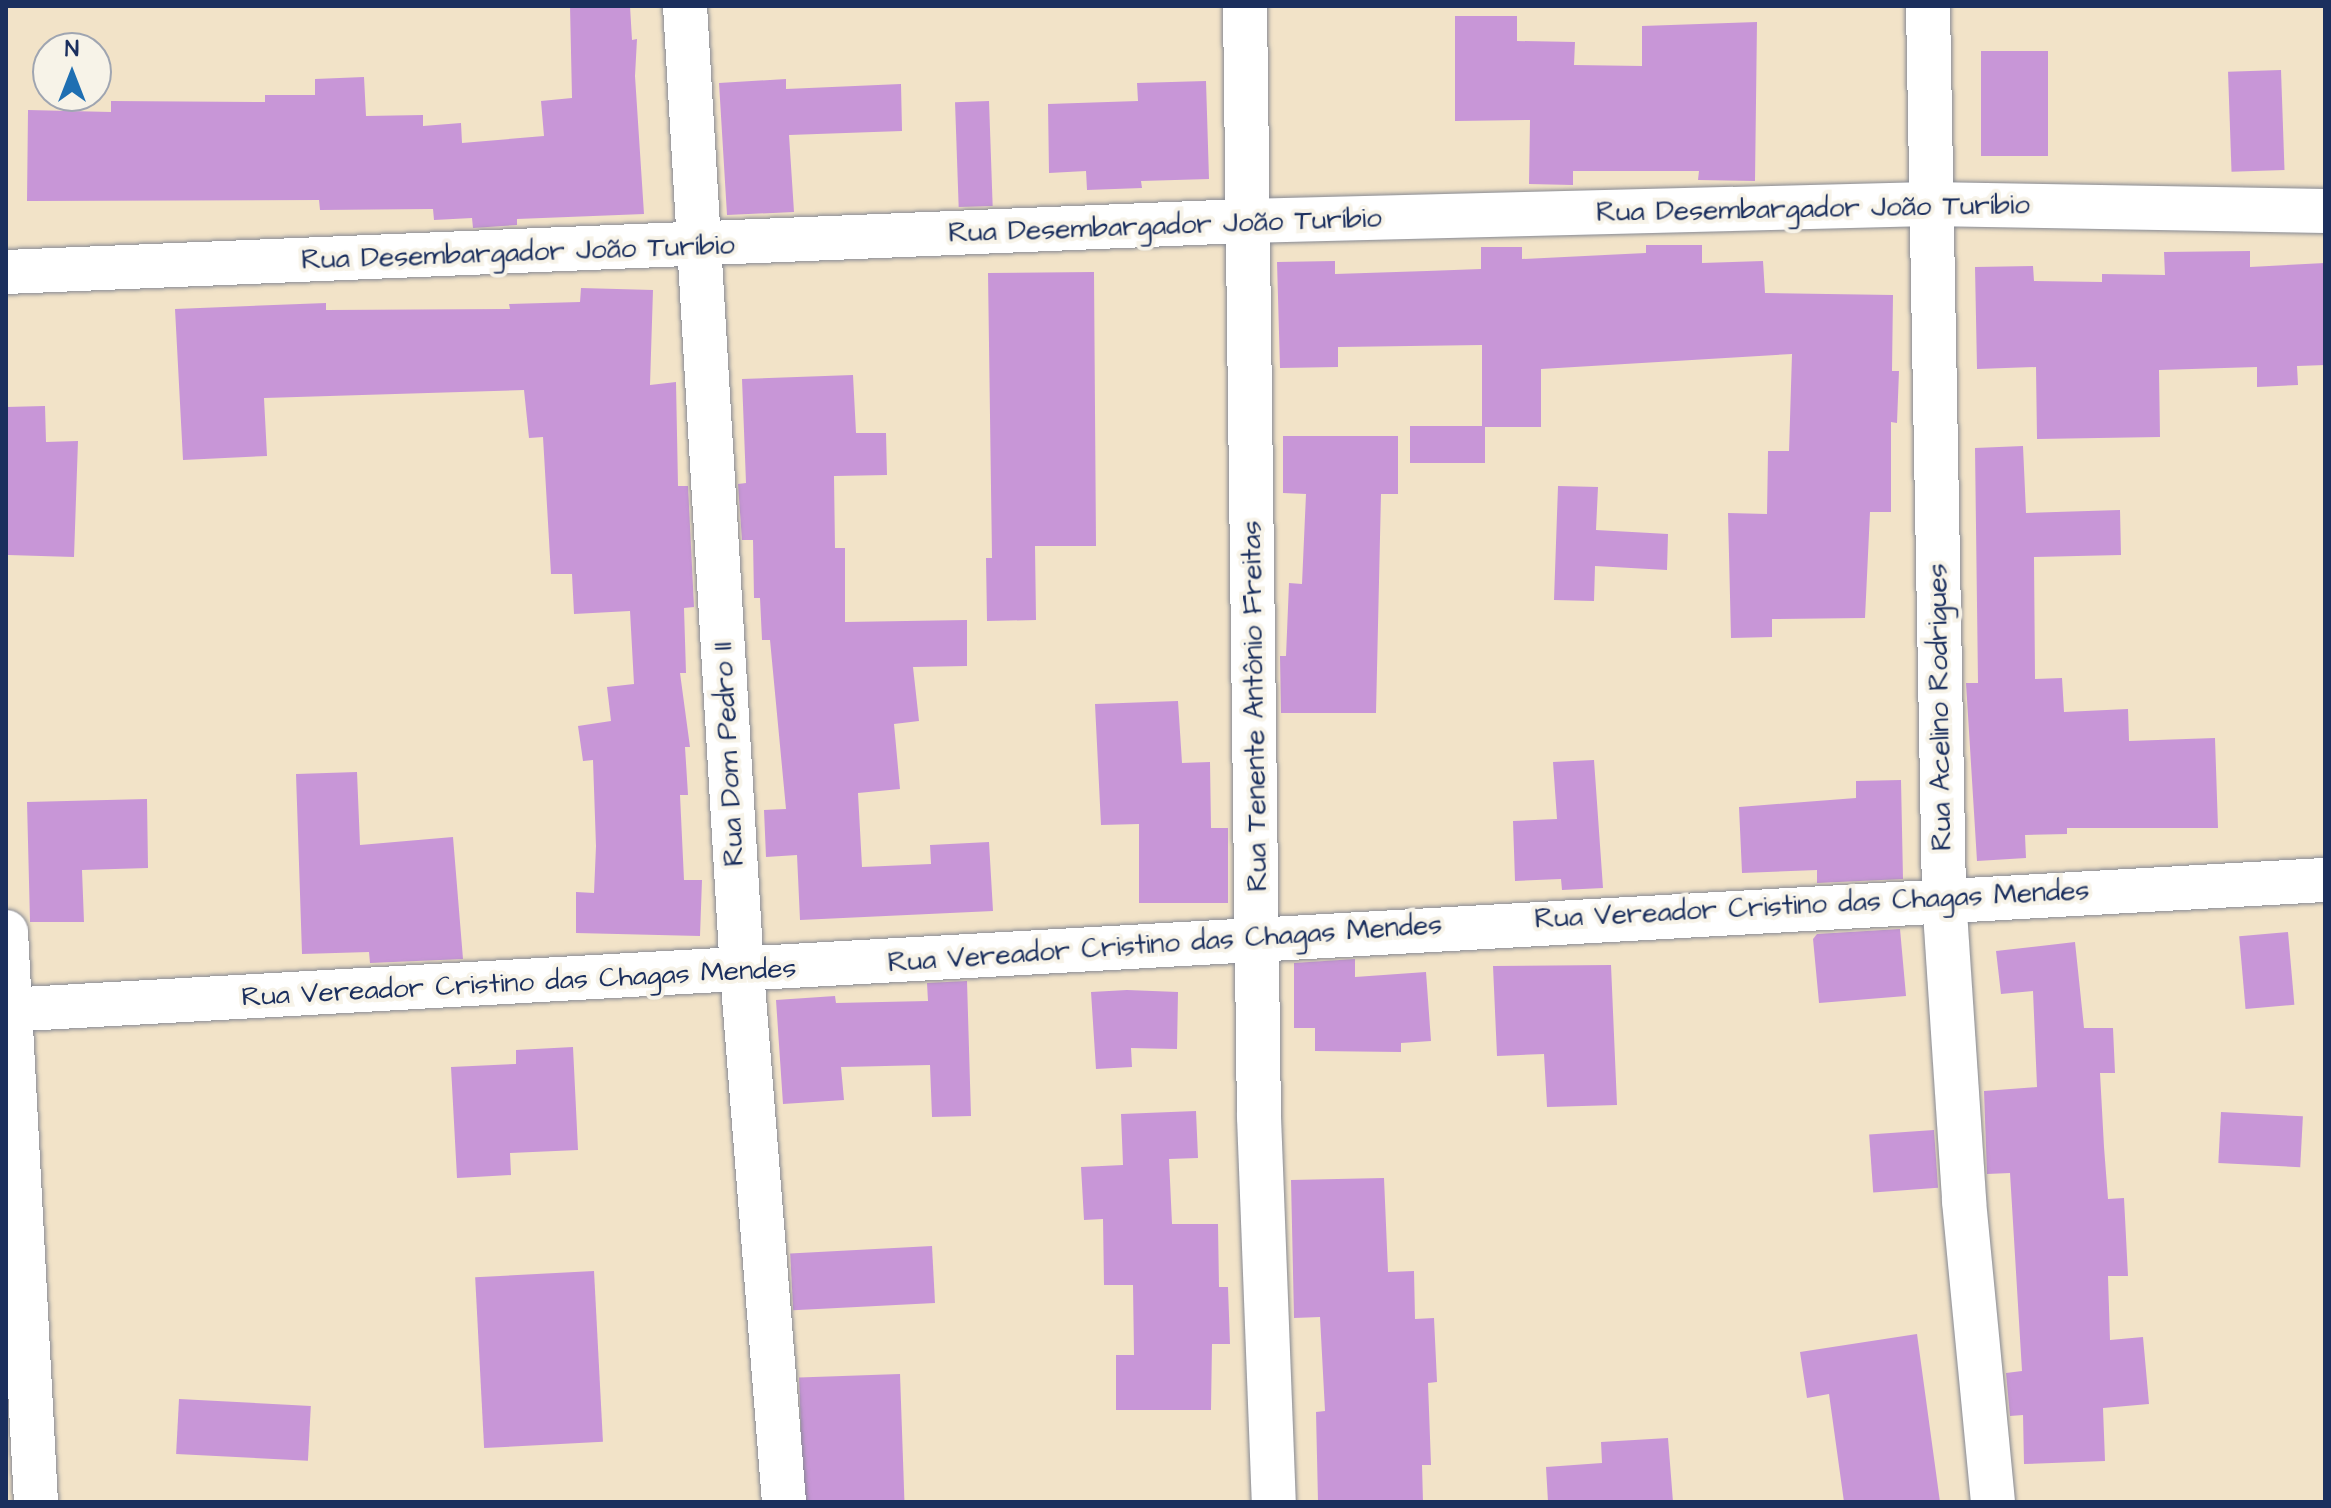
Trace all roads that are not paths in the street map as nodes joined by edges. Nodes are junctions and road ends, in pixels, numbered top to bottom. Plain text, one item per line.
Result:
1 (685, 6) edge
2 (1245, 6) edge
3 (1928, 6) edge
4 (1929, 204) junction
5 (2325, 211) edge
6 (1245, 221) junction
7 (699, 246) junction
8 (6, 272) edge
9 (2325, 880) edge
10 (1944, 897) junction
11 (6, 932) edge
12 (1259, 936) junction
13 (742, 972) junction
14 (9, 1010) edge
15 (36, 1502) edge
16 (784, 1502) edge
17 (1274, 1502) edge
18 (1993, 1502) edge

1 - 7 street, Rua Dom Pedro II
2 - 6 street, Rua Tenente Antônio Freitas
3 - 4 street, Rua Acelino Rodrigues
4 - 5 street, Rua Desembargador João Turíbio
4 - 6 street, Rua Desembargador João Turíbio
4 - 10 street, Rua Acelino Rodrigues
6 - 7 street, Rua Desembargador João Turíbio
6 - 12 street, Rua Tenente Antônio Freitas
7 - 8 street, Rua Desembargador João Turíbio
7 - 13 street, Rua Dom Pedro II
9 - 10 street, Rua Vereador Cristino das Chagas Mendes
10 - 12 street, Rua Vereador Cristino das Chagas Mendes
10 - 18 street, Rua Acelino Rodrigues
11 - 14 street
12 - 13 street, Rua Vereador Cristino das Chagas Mendes
12 - 17 street, Rua Tenente Antônio Freitas
13 - 14 street, Rua Vereador Cristino das Chagas Mendes
13 - 16 street, Rua Dom Pedro II
14 - 15 street

